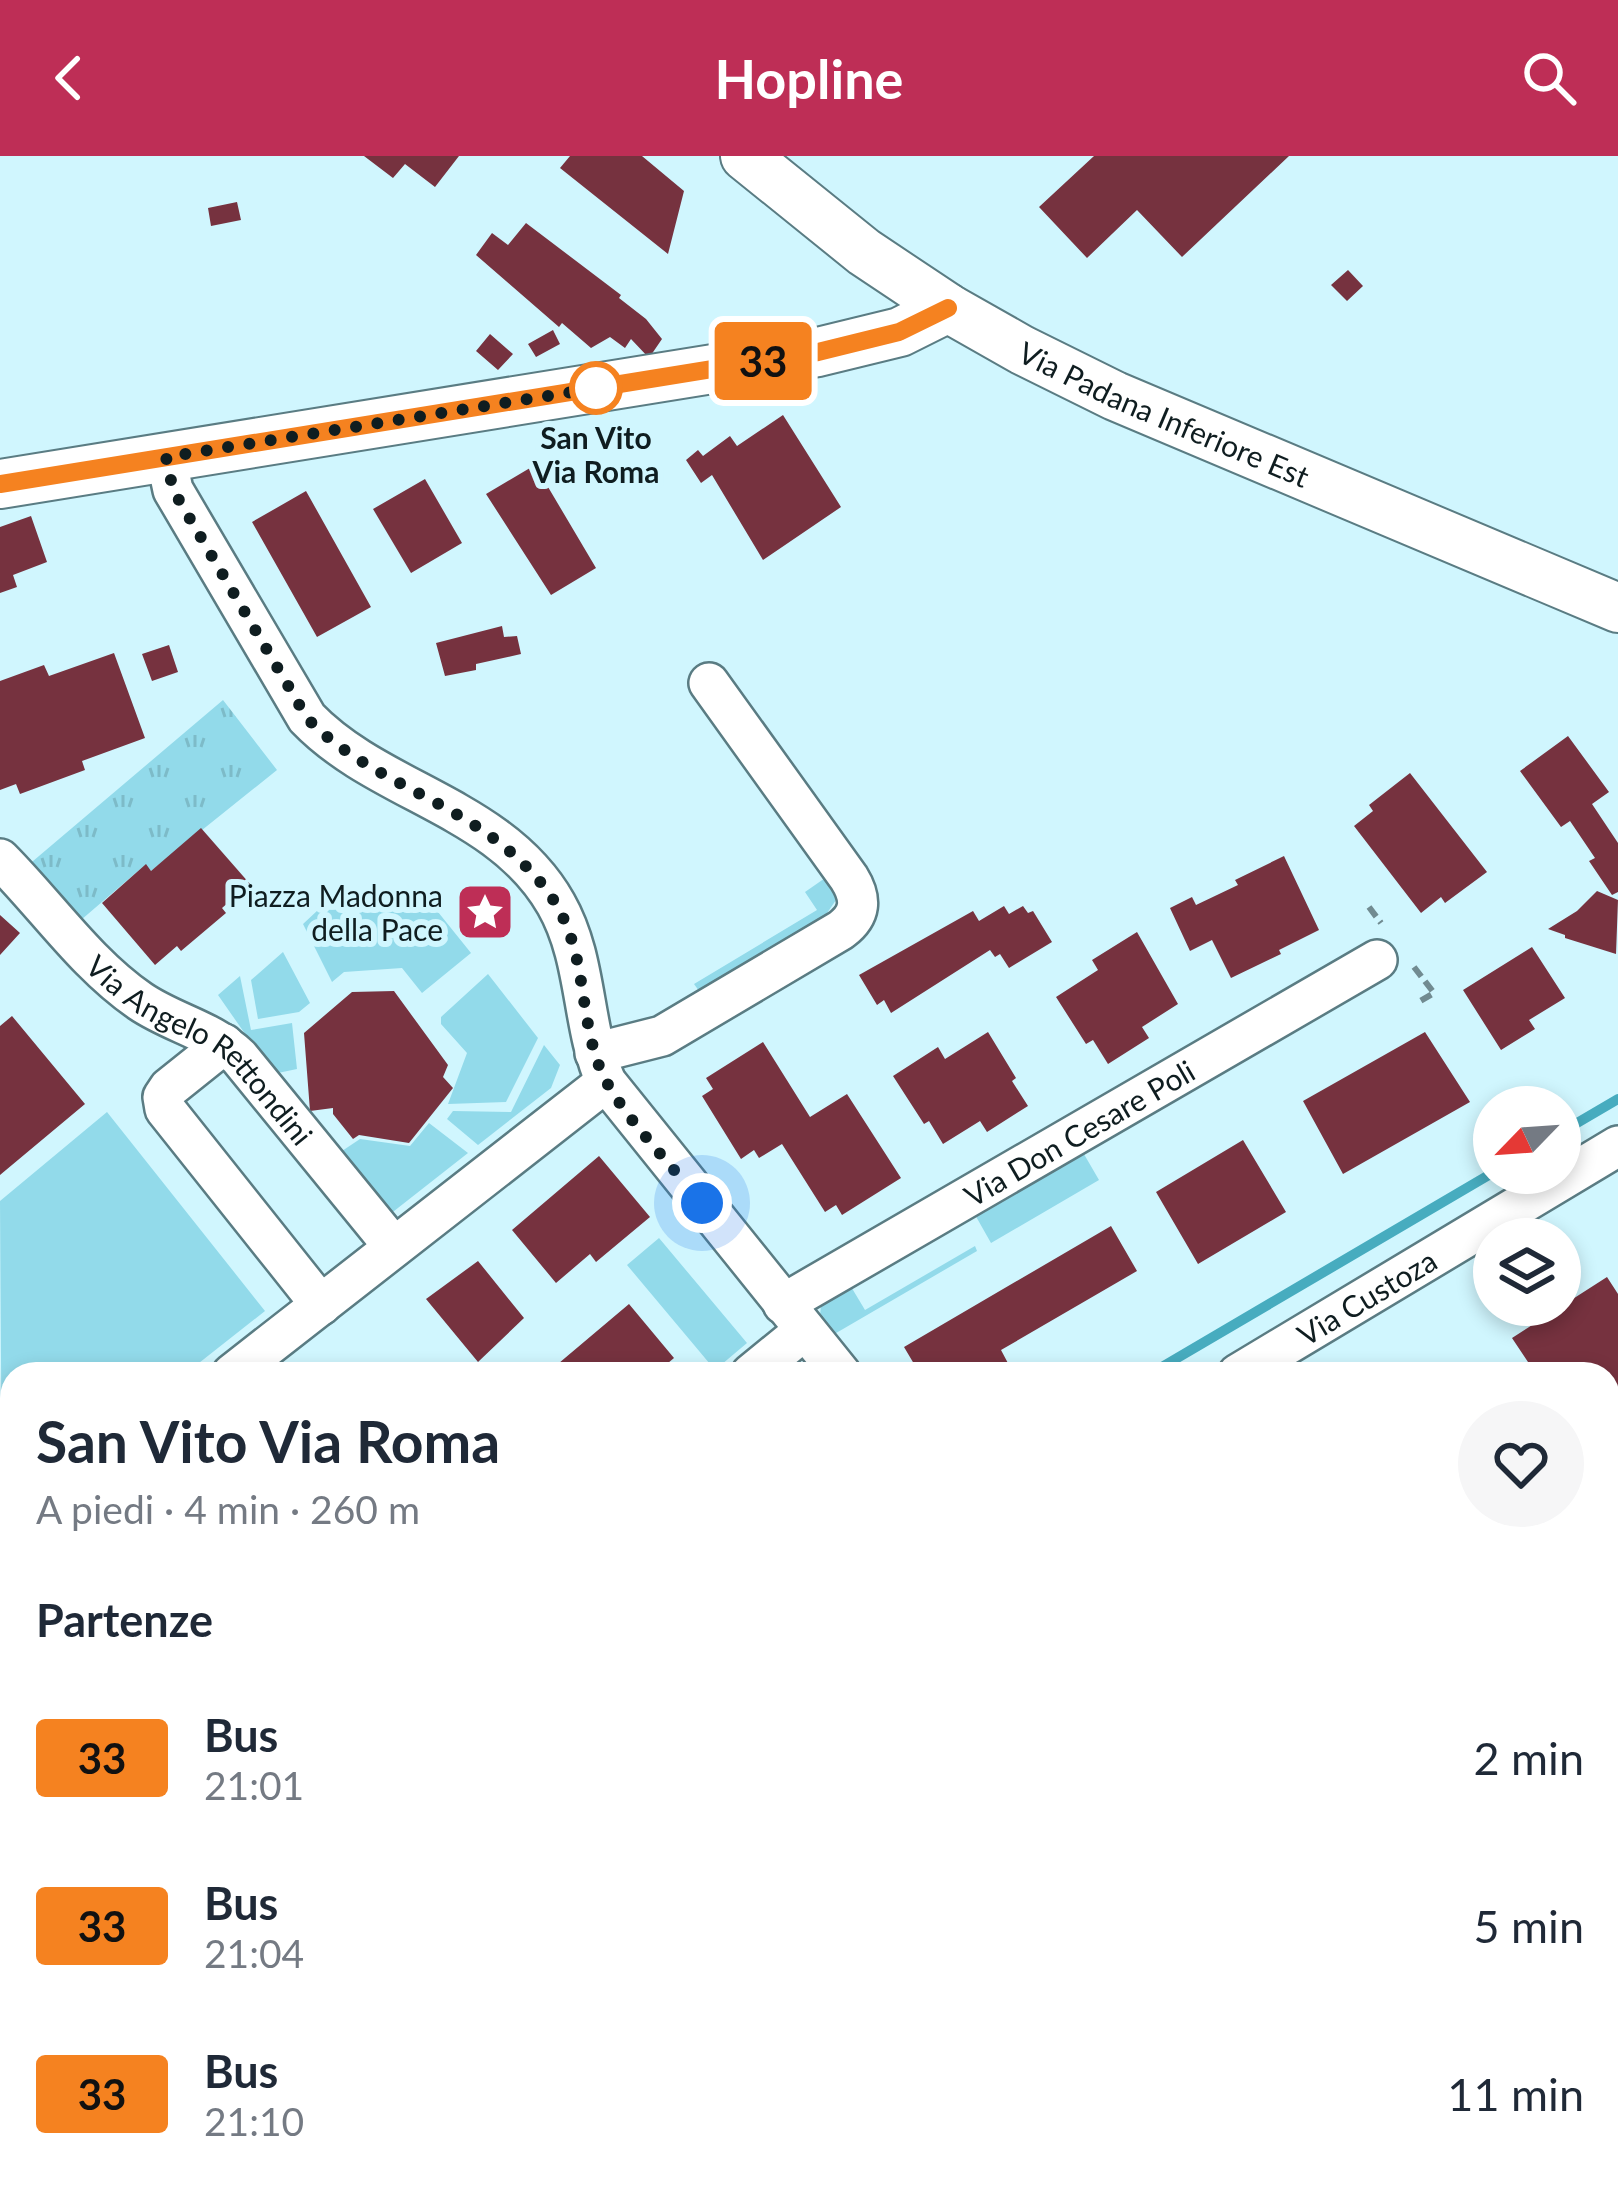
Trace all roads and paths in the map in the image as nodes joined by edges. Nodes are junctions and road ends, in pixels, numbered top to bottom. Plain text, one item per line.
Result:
1 (746, 156) edge
2 (948, 308) junction
3 (166, 457) junction
4 (0, 484) edge
5 (1618, 608) edge
6 (709, 682) dead end
7 (0, 859) edge
8 (1377, 960) dead end
9 (224, 1044) junction
10 (601, 1067) junction
11 (1618, 1146) edge
12 (394, 1247) junction
13 (321, 1305) junction
14 (794, 1317) junction
15 (247, 1362) edge
16 (760, 1362) edge
17 (831, 1362) edge
18 (1258, 1362) edge

1 - 2 main road, Via Padana Inferiore Est
2 - 3 main road
2 - 5 main road, Via Padana Inferiore Est
3 - 4 main road
3 - 10 street
6 - 10 street
7 - 9 street, Via Angelo Rettondini
8 - 14 street, Via Don Cesare Poli
9 - 12 street, Via Angelo Rettondini
9 - 13 street
10 - 12 street
10 - 14 street
11 - 18 street, Via Custoza
12 - 13 street
13 - 15 street
14 - 16 street, Via Don Cesare Poli
14 - 17 street

